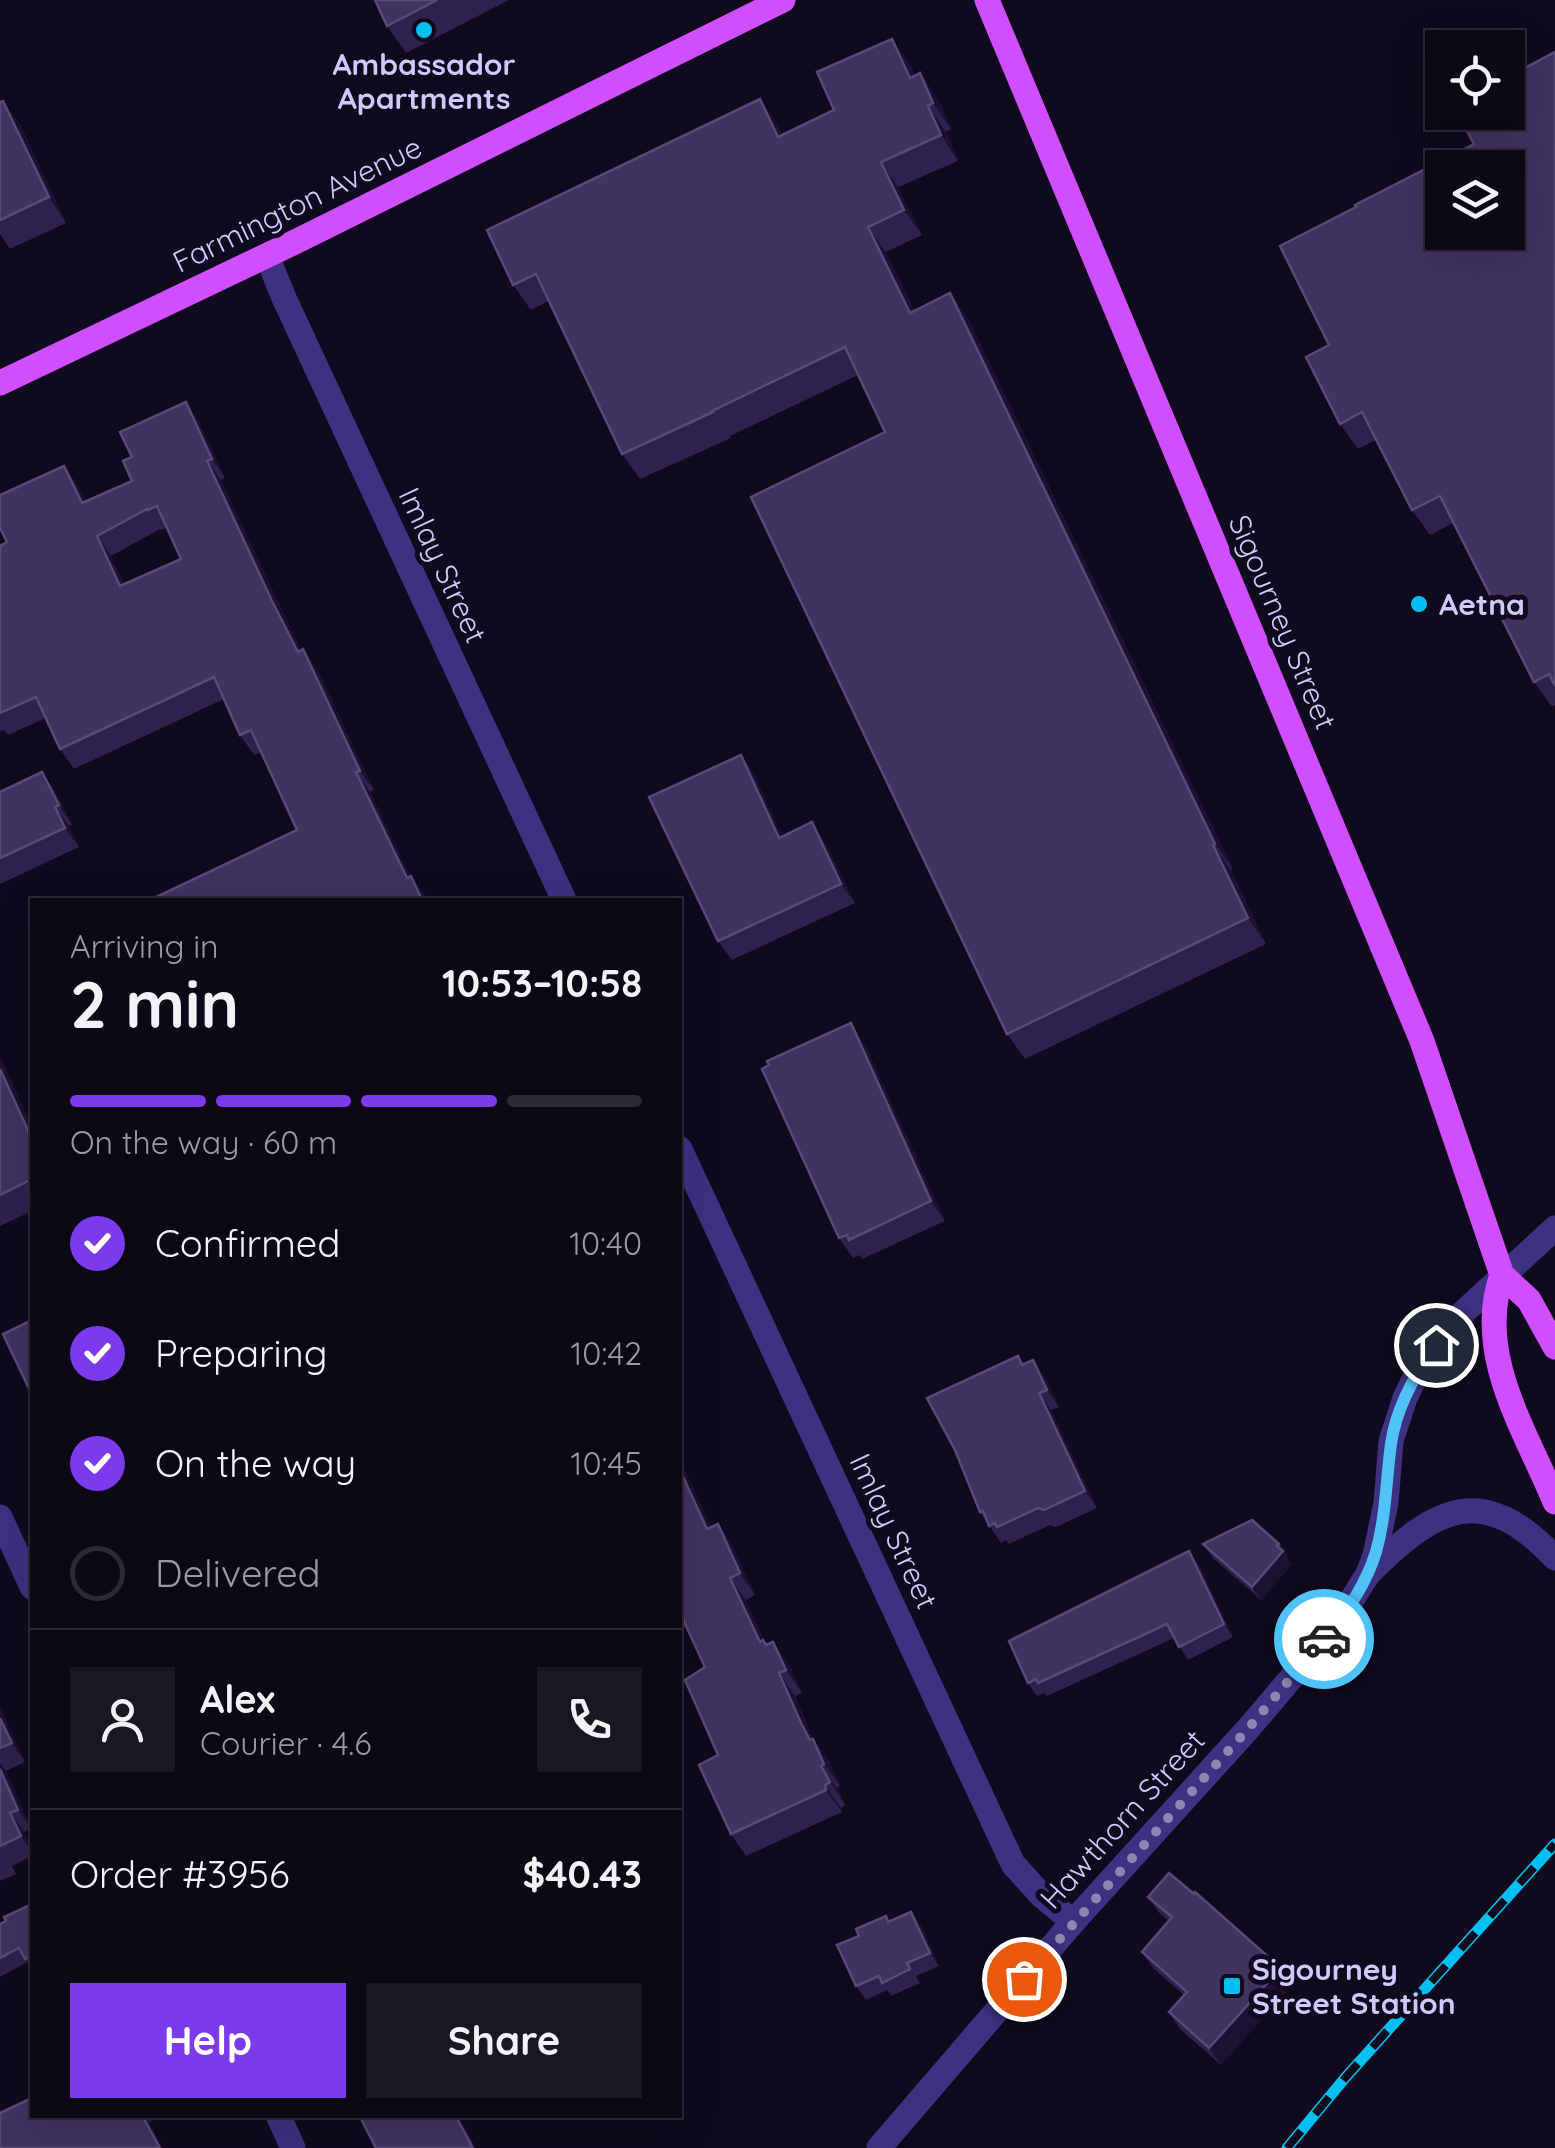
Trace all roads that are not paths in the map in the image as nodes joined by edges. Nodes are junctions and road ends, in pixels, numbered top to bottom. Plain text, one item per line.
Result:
1 (783, 0) edge
2 (987, 0) edge
3 (267, 256) junction
4 (0, 383) edge
5 (563, 898) edge
6 (682, 1153) edge
7 (1555, 1228) edge
8 (1502, 1275) junction
9 (1555, 1347) edge
10 (1555, 1502) edge
11 (0, 1517) edge
12 (1555, 1558) edge
13 (1368, 1574) junction
14 (30, 1583) edge
15 (1073, 1922) junction
16 (279, 2118) edge
17 (293, 2148) edge
18 (879, 2148) edge

1 - 3 main road, Farmington Avenue
2 - 8 main road, Sigourney Street
3 - 4 main road, Farmington Avenue
3 - 5 street, Imlay Street
6 - 15 street, Imlay Street
7 - 8 street, Hawthorn Street
8 - 9 main road, Sigourney Street
8 - 10 main road, Sigourney Street
8 - 13 street, Hawthorn Street
11 - 14 street
12 - 13 street, Hawthorn Street
13 - 15 street, Hawthorn Street
15 - 18 street, Hawthorn Street
16 - 17 street

